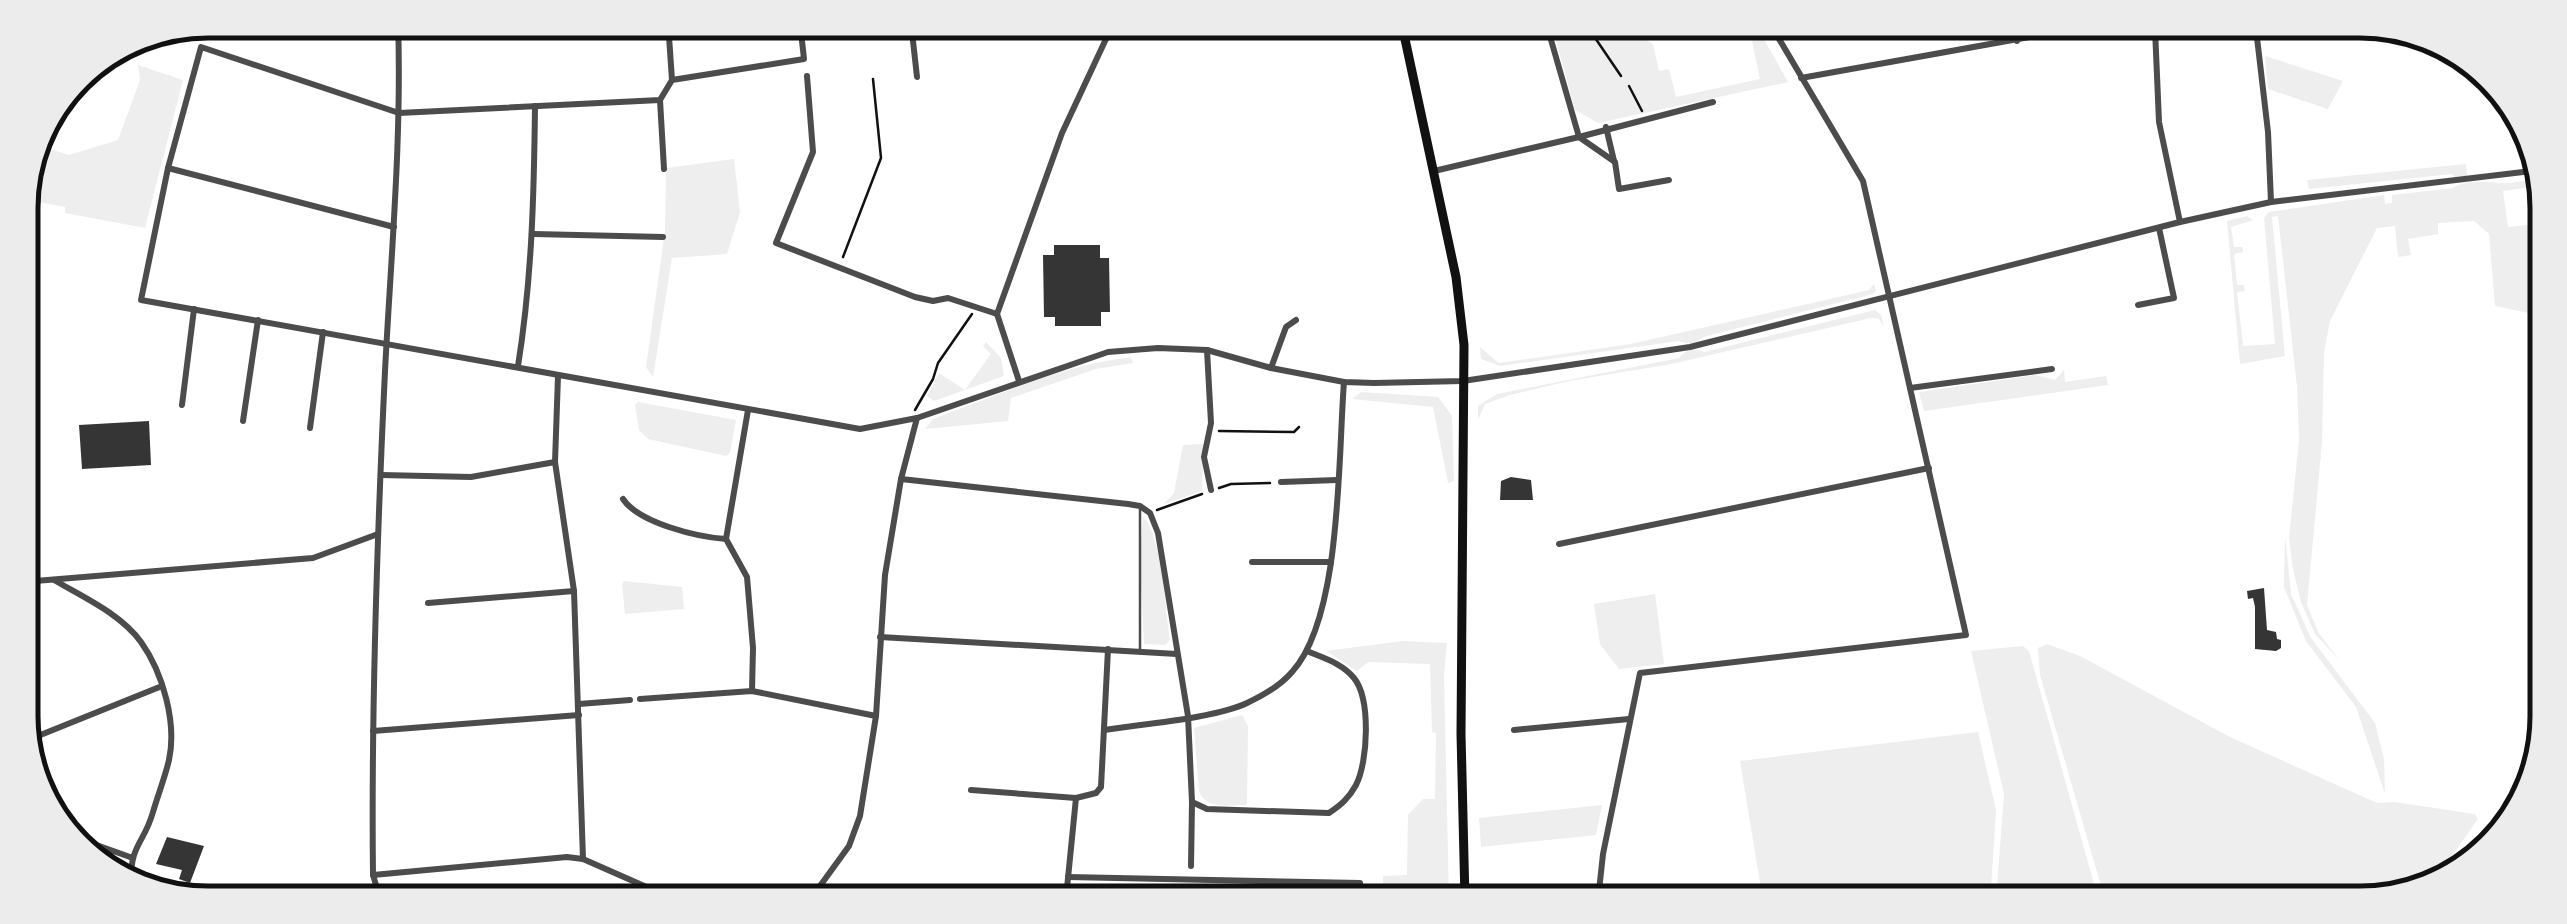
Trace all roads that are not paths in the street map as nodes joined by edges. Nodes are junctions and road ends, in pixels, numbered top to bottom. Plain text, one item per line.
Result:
1 (398, 38) edge
2 (669, 38) edge
3 (802, 38) edge
4 (913, 38) edge
5 (1107, 38) edge
6 (1405, 38) edge
7 (1550, 38) edge
8 (1778, 38) edge
9 (2016, 38) edge
10 (2032, 38) edge
11 (2156, 38) edge
12 (2257, 38) edge
13 (2017, 41) junction
14 (806, 76) dead end
15 (917, 76) dead end
16 (1801, 78) junction
17 (672, 80) junction
18 (660, 100) junction
19 (1712, 102) dead end
20 (535, 106) junction
21 (399, 113) junction
22 (1606, 127) junction
23 (1579, 136) junction
24 (1615, 162) junction
25 (168, 168) junction
26 (664, 169) dead end
27 (1434, 171) junction
28 (2525, 172) edge
29 (1668, 180) dead end
30 (2271, 202) junction
31 (2180, 222) junction
32 (394, 227) junction
33 (2159, 228) junction
34 (534, 234) junction
35 (663, 237) dead end
36 (1891, 298) junction
37 (2138, 305) dead end
38 (194, 309) junction
39 (997, 314) junction
40 (258, 320) junction
41 (1296, 320) dead end
42 (323, 332) junction
43 (387, 344) junction
44 (1207, 350) junction
45 (518, 366) junction
46 (1271, 368) junction
47 (2052, 369) dead end
48 (558, 376) junction
49 (1019, 381) junction
50 (1463, 381) junction
51 (1344, 382) junction
52 (1910, 388) junction
53 (182, 405) dead end
54 (748, 410) junction
55 (916, 418) junction
56 (243, 421) dead end
57 (310, 428) dead end
58 (555, 462) junction
59 (1929, 468) junction
60 (381, 475) junction
61 (901, 479) junction
62 (1336, 480) junction
63 (1282, 482) dead end
64 (1211, 490) dead end
65 (623, 500) dead end
66 (1140, 506) junction
67 (378, 534) junction
68 (726, 538) junction
69 (1559, 544) dead end
70 (1252, 562) dead end
71 (1331, 562) junction
72 (54, 580) junction
73 (38, 581) edge
74 (574, 591) junction
75 (428, 603) dead end
76 (880, 637) junction
77 (1108, 649) junction
78 (1140, 650) junction
79 (1307, 651) junction
80 (1177, 654) junction
81 (162, 686) junction
82 (752, 691) junction
83 (640, 699) dead end
84 (630, 700) dead end
85 (579, 704) junction
86 (579, 714) junction
87 (876, 716) junction
88 (1188, 716) junction
89 (1629, 719) junction
90 (1104, 730) junction
91 (1514, 730) dead end
92 (373, 731) junction
93 (40, 736) edge
94 (971, 790) dead end
95 (1076, 798) junction
96 (1192, 802) junction
97 (96, 845) edge
98 (130, 857) junction
99 (583, 859) junction
100 (1191, 866) dead end
101 (130, 868) edge
102 (373, 875) junction
103 (1068, 878) junction
104 (1360, 883) road end
105 (376, 886) edge
106 (644, 886) edge
107 (821, 886) edge
108 (1067, 886) edge
109 (1464, 886) edge
110 (1600, 886) edge

1 - 21 street
2 - 17 street
3 - 17 street
4 - 15 street
5 - 39 street
6 - 27 main road
7 - 23 street
8 - 16 street
9 - 13 street
10 - 13 street
11 - 31 street
12 - 30 street
13 - 16 street
14 - 39 street
16 - 36 street
17 - 18 street
18 - 20 street
18 - 26 street
19 - 22 street
20 - 21 street
20 - 34 street
21 - 25 street
21 - 32 street
22 - 23 street
22 - 24 street
23 - 24 street
23 - 27 street
24 - 29 street
25 - 32 street
25 - 38 street
27 - 50 main road
28 - 30 street
30 - 31 street
31 - 33 street
32 - 43 street
33 - 36 street
33 - 37 street
34 - 35 street
34 - 45 street
36 - 50 street
36 - 52 street
38 - 40 street
38 - 53 street
39 - 49 street
40 - 42 street
40 - 56 street
41 - 46 street
42 - 43 street
42 - 57 street
43 - 45 street
43 - 60 street
44 - 46 street
44 - 49 street
44 - 64 street
45 - 48 street
46 - 51 street
47 - 52 street
48 - 54 street
48 - 58 street
49 - 55 street
50 - 51 street
50 - 109 main road
51 - 62 street
52 - 59 street
54 - 55 street
54 - 68 street
55 - 61 street
58 - 60 street
58 - 74 street
59 - 69 street
59 - 89 street
60 - 67 street
61 - 66 street
61 - 76 street
62 - 63 street
62 - 71 street
65 - 68 street
66 - 78 lane
66 - 80 street
67 - 72 street
67 - 92 street
68 - 82 street
70 - 71 street
71 - 79 street
72 - 73 street
72 - 81 street
74 - 75 street
74 - 85 street
76 - 77 street
76 - 87 street
77 - 78 street
77 - 90 street
78 - 80 street
79 - 88 street
79 - 96 street
80 - 88 street
81 - 93 street
81 - 98 street
82 - 83 street
82 - 87 street
84 - 85 street
85 - 86 street
86 - 92 street
86 - 99 street
87 - 107 street
88 - 90 street
88 - 96 street
89 - 91 street
89 - 110 street
90 - 95 street
92 - 102 street
94 - 95 street
95 - 103 street
96 - 100 street
97 - 98 street
98 - 101 street
99 - 102 street
99 - 106 street
102 - 105 street
103 - 104 street
103 - 108 street

